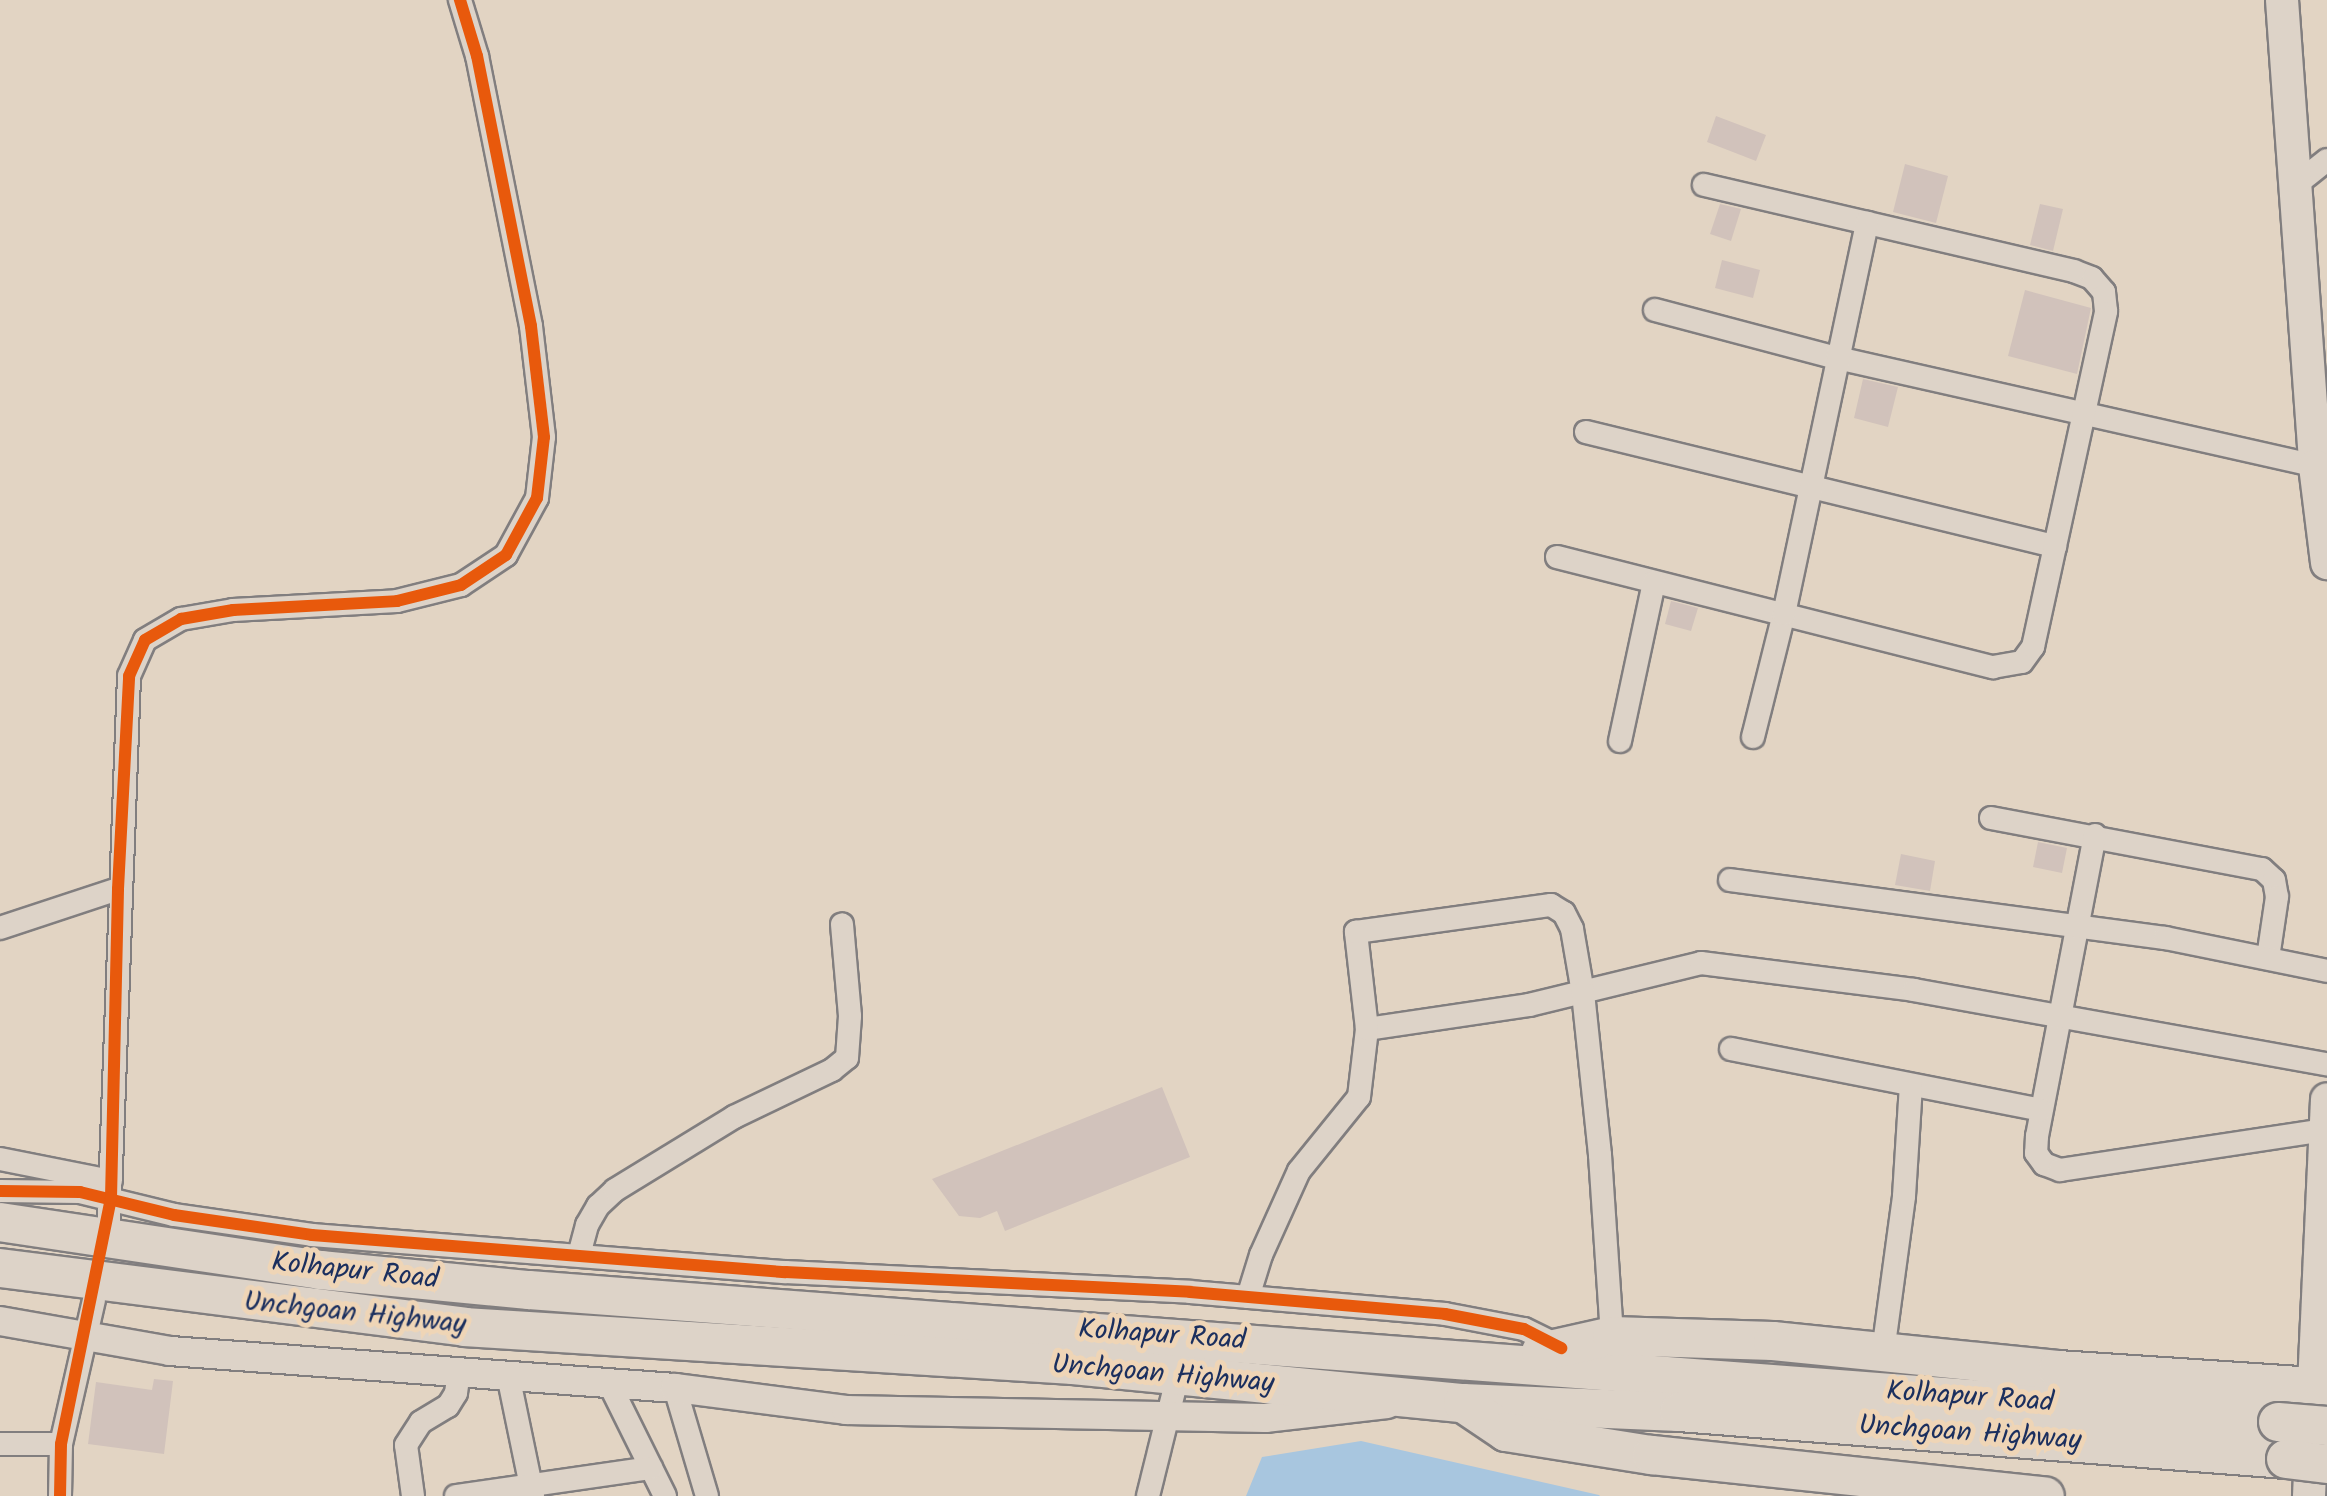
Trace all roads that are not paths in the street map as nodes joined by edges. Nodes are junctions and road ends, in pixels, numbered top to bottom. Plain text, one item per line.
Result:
1 (460, 0) edge
2 (2282, 0) edge
3 (2327, 160) edge
4 (1704, 185) dead end
5 (2293, 186) junction
6 (1866, 223) junction
7 (1655, 310) dead end
8 (1837, 358) junction
9 (2081, 413) junction
10 (1586, 432) dead end
11 (2315, 466) junction
12 (1811, 489) junction
13 (2055, 546) junction
14 (1558, 557) dead end
15 (2327, 563) edge
16 (1654, 584) junction
17 (1784, 614) junction
18 (1753, 737) dead end
19 (1620, 742) dead end
20 (1991, 818) dead end
21 (2095, 835) junction
22 (1730, 880) dead end
23 (118, 890) junction
24 (842, 924) dead end
25 (2076, 926) junction
26 (0, 928) edge
27 (2268, 958) junction
28 (2327, 971) edge
29 (1583, 993) junction
30 (2062, 1019) junction
31 (1367, 1028) junction
32 (1731, 1049) dead end
33 (2327, 1064) edge
34 (1911, 1085) junction
35 (2041, 1110) junction
36 (2325, 1115) edge
37 (0, 1159) edge
38 (111, 1189) junction
39 (0, 1191) edge
40 (0, 1222) edge
41 (109, 1222) dead end
42 (579, 1255) junction
43 (0, 1268) edge
44 (1248, 1297) junction
45 (94, 1300) dead end
46 (0, 1321) edge
47 (84, 1333) junction
48 (1612, 1336) junction
49 (1562, 1348) junction
50 (1883, 1352) junction
51 (1499, 1361) junction
52 (459, 1372) junction
53 (1178, 1374) junction
54 (508, 1375) junction
55 (609, 1382) junction
56 (675, 1388) junction
57 (2320, 1388) edge
58 (1418, 1400) junction
59 (1463, 1404) junction
60 (1168, 1416) junction
61 (2327, 1426) edge
62 (0, 1444) edge
63 (60, 1444) junction
64 (2327, 1464) edge
65 (651, 1468) junction
66 (532, 1490) edge
67 (60, 1496) edge
68 (413, 1496) edge
69 (456, 1496) edge
70 (665, 1496) edge
71 (707, 1496) edge
72 (1148, 1496) edge
73 (2045, 1496) edge
74 (2309, 1496) edge

1 - 23 street
2 - 5 main road
3 - 5 street
4 - 6 street
5 - 11 main road
6 - 8 street
6 - 9 street
7 - 8 street
8 - 9 street
8 - 12 street
9 - 11 street
9 - 13 street
10 - 12 street
11 - 15 main road
12 - 13 street
12 - 17 street
13 - 17 street
14 - 16 street
16 - 17 street
16 - 19 street
17 - 18 street
20 - 21 street
21 - 25 street
21 - 27 street
22 - 25 street
23 - 26 street
23 - 38 street
24 - 42 street
25 - 27 street
25 - 30 street
27 - 28 street
29 - 30 street
29 - 31 street
29 - 31 street
29 - 48 street
30 - 33 street
30 - 35 street
31 - 44 street
32 - 34 street
34 - 35 street
34 - 50 street
35 - 36 street
36 - 57 main road
37 - 38 street
38 - 39 street
38 - 41 street
38 - 42 street
40 - 51 highway, Kolhapur Road
42 - 44 street
43 - 53 highway, Unchgoan Highway
44 - 49 street
45 - 47 street
46 - 47 street
47 - 52 street
47 - 63 street
48 - 49 highway
48 - 50 highway
49 - 51 highway
50 - 57 highway
51 - 61 highway, Kolhapur Road, bridge
52 - 54 street
52 - 68 street
53 - 58 highway, Unchgoan Highway
53 - 60 street
54 - 55 street
54 - 66 street
55 - 56 street
55 - 65 street
56 - 60 street
56 - 71 street
57 - 74 main road
58 - 59 highway, Unchgoan Highway
58 - 60 street
59 - 64 highway, Unchgoan Highway, bridge
59 - 73 highway
60 - 72 street
62 - 63 street
63 - 67 street
65 - 66 street
65 - 70 street
66 - 69 street

